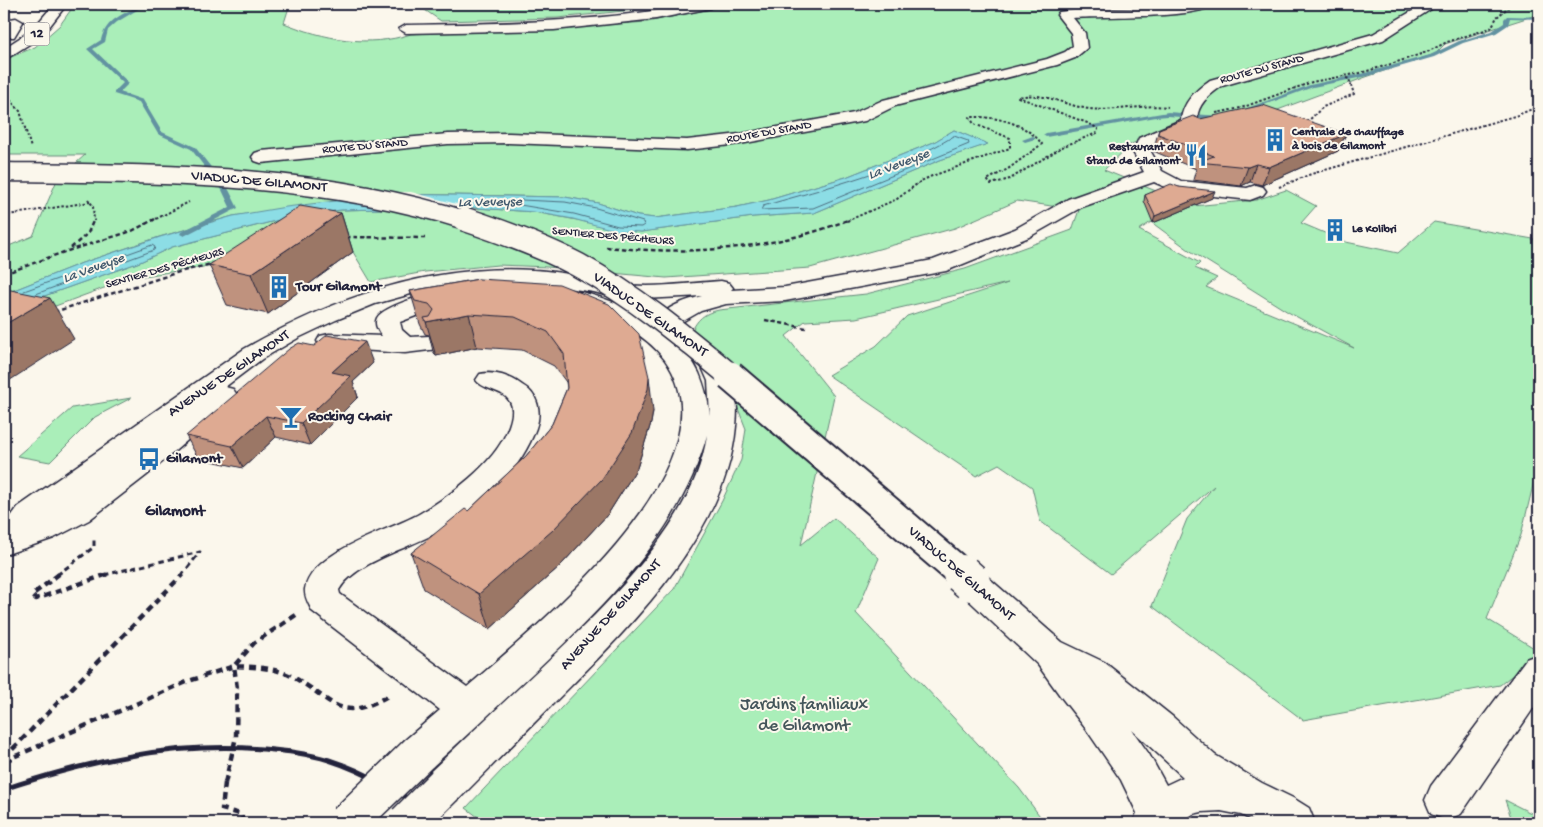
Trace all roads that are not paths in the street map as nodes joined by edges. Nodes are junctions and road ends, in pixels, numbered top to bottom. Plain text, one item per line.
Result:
1 (61, 4) edge
2 (711, 4) edge
3 (1208, 4) edge
4 (1433, 4) edge
5 (406, 29) dead end
6 (4, 54) edge
7 (261, 157) dead end
8 (4, 172) edge
9 (1155, 175) junction
10 (1256, 191) road end
11 (815, 287) junction
12 (619, 291) junction
13 (457, 293) junction
14 (671, 318) junction
15 (306, 350) edge
16 (489, 380) dead end
17 (256, 382) edge
18 (224, 395) junction
19 (6, 540) edge
20 (1051, 654) junction
21 (1539, 670) edge
22 (467, 710) junction
23 (1248, 798) junction
24 (1446, 800) dead end
25 (1157, 818) edge
26 (347, 823) edge
27 (407, 823) edge
28 (1294, 823) edge

1 - 6 street, 12
2 - 5 street
3 - 7 street, ROUTE DU STAND
4 - 9 street, ROUTE DU STAND
8 - 20 street, VIADUC DE GILAMONT, bridge
9 - 10 street
9 - 11 street
11 - 12 street
11 - 14 street
12 - 14 street, AVENUE DE GILAMONT
12 - 19 street, AVENUE DE GILAMONT
13 - 15 street
13 - 18 street, AVENUE DE GILAMONT
13 - 22 street, AVENUE DE GILAMONT
14 - 27 street, AVENUE DE GILAMONT, bridge
16 - 22 street
17 - 18 street
18 - 19 street, AVENUE DE GILAMONT
20 - 23 street, VIADUC DE GILAMONT
20 - 25 street, VIADUC DE GILAMONT
21 - 24 street
22 - 26 street, AVENUE DE GILAMONT, bridge
23 - 25 street
23 - 28 street

